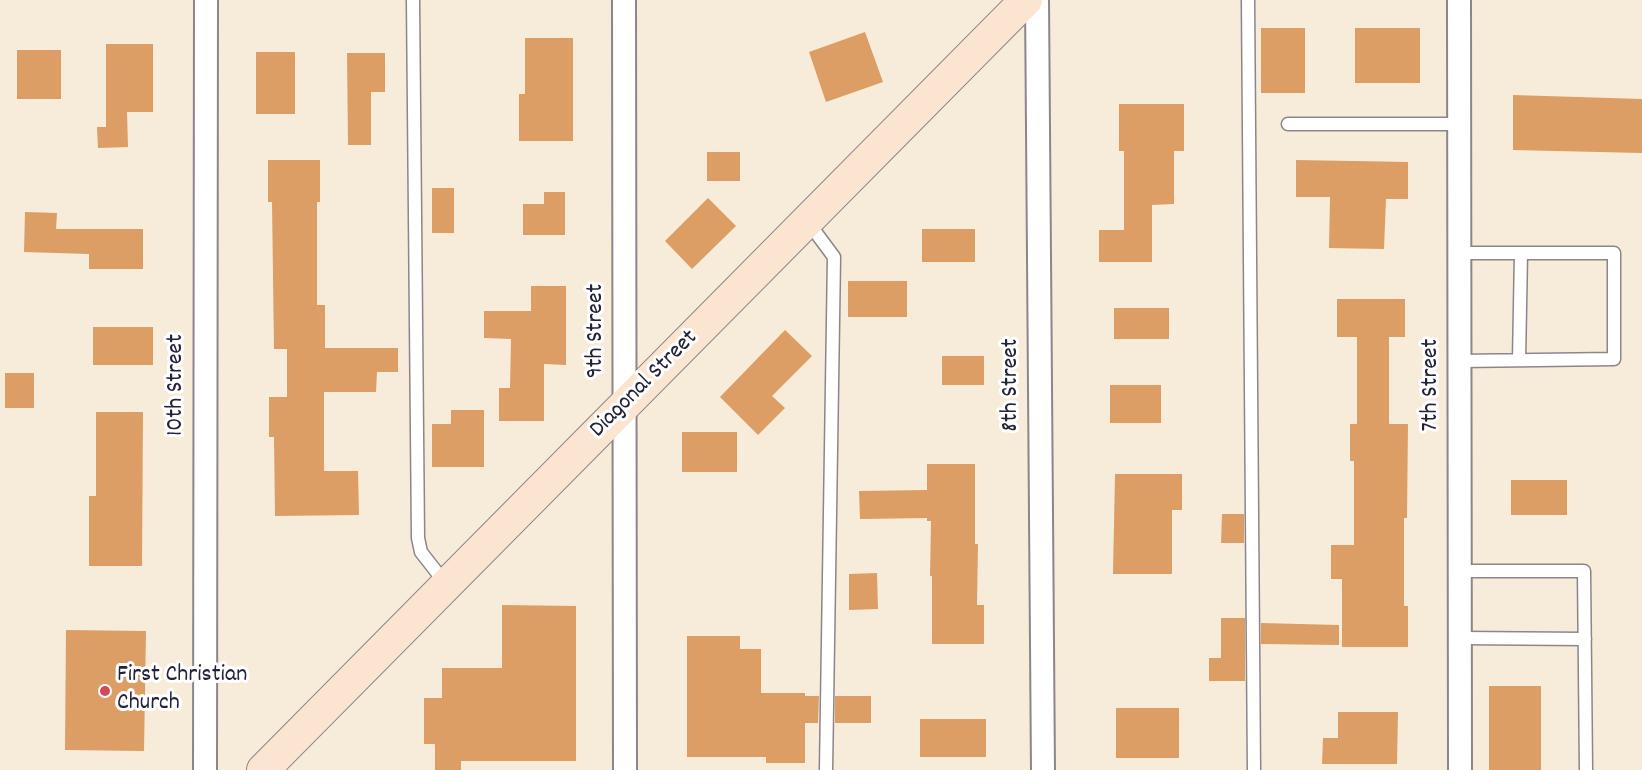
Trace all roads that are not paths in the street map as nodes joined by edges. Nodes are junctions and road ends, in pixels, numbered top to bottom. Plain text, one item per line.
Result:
1 (206, 0) edge
2 (413, 0) edge
3 (624, 0) edge
4 (1026, 0) edge
5 (1037, 0) edge
6 (1248, 0) edge
7 (1459, 0) edge
8 (1288, 124) dead end
9 (1459, 124) junction
10 (808, 221) junction
11 (1460, 253) junction
12 (1521, 253) junction
13 (1519, 360) junction
14 (1460, 361) junction
15 (625, 406) junction
16 (1460, 571) junction
17 (447, 585) junction
18 (1460, 638) junction
19 (1585, 639) junction
20 (205, 770) edge
21 (263, 770) edge
22 (625, 770) edge
23 (826, 770) edge
24 (1043, 770) edge
25 (1254, 770) edge
26 (1460, 770) edge
27 (1586, 770) edge

1 - 20 street, 10th Street
2 - 17 lane
3 - 15 street, 9th Street
4 - 10 main road, Diagonal Street
5 - 24 street, 8th Street
6 - 25 lane
7 - 9 street, 7th Street
8 - 9 lane
9 - 11 street, 7th Street
10 - 15 main road, Diagonal Street
10 - 23 lane
11 - 12 lane
11 - 14 street, 7th Street
12 - 13 lane
12 - 13 lane
13 - 14 lane
14 - 16 street, 7th Street
15 - 17 main road, Diagonal Street
15 - 22 street, 9th Street
16 - 18 street, 7th Street
16 - 19 lane
17 - 21 main road, Diagonal Street
18 - 19 lane
18 - 26 street, 7th Street
19 - 27 lane

